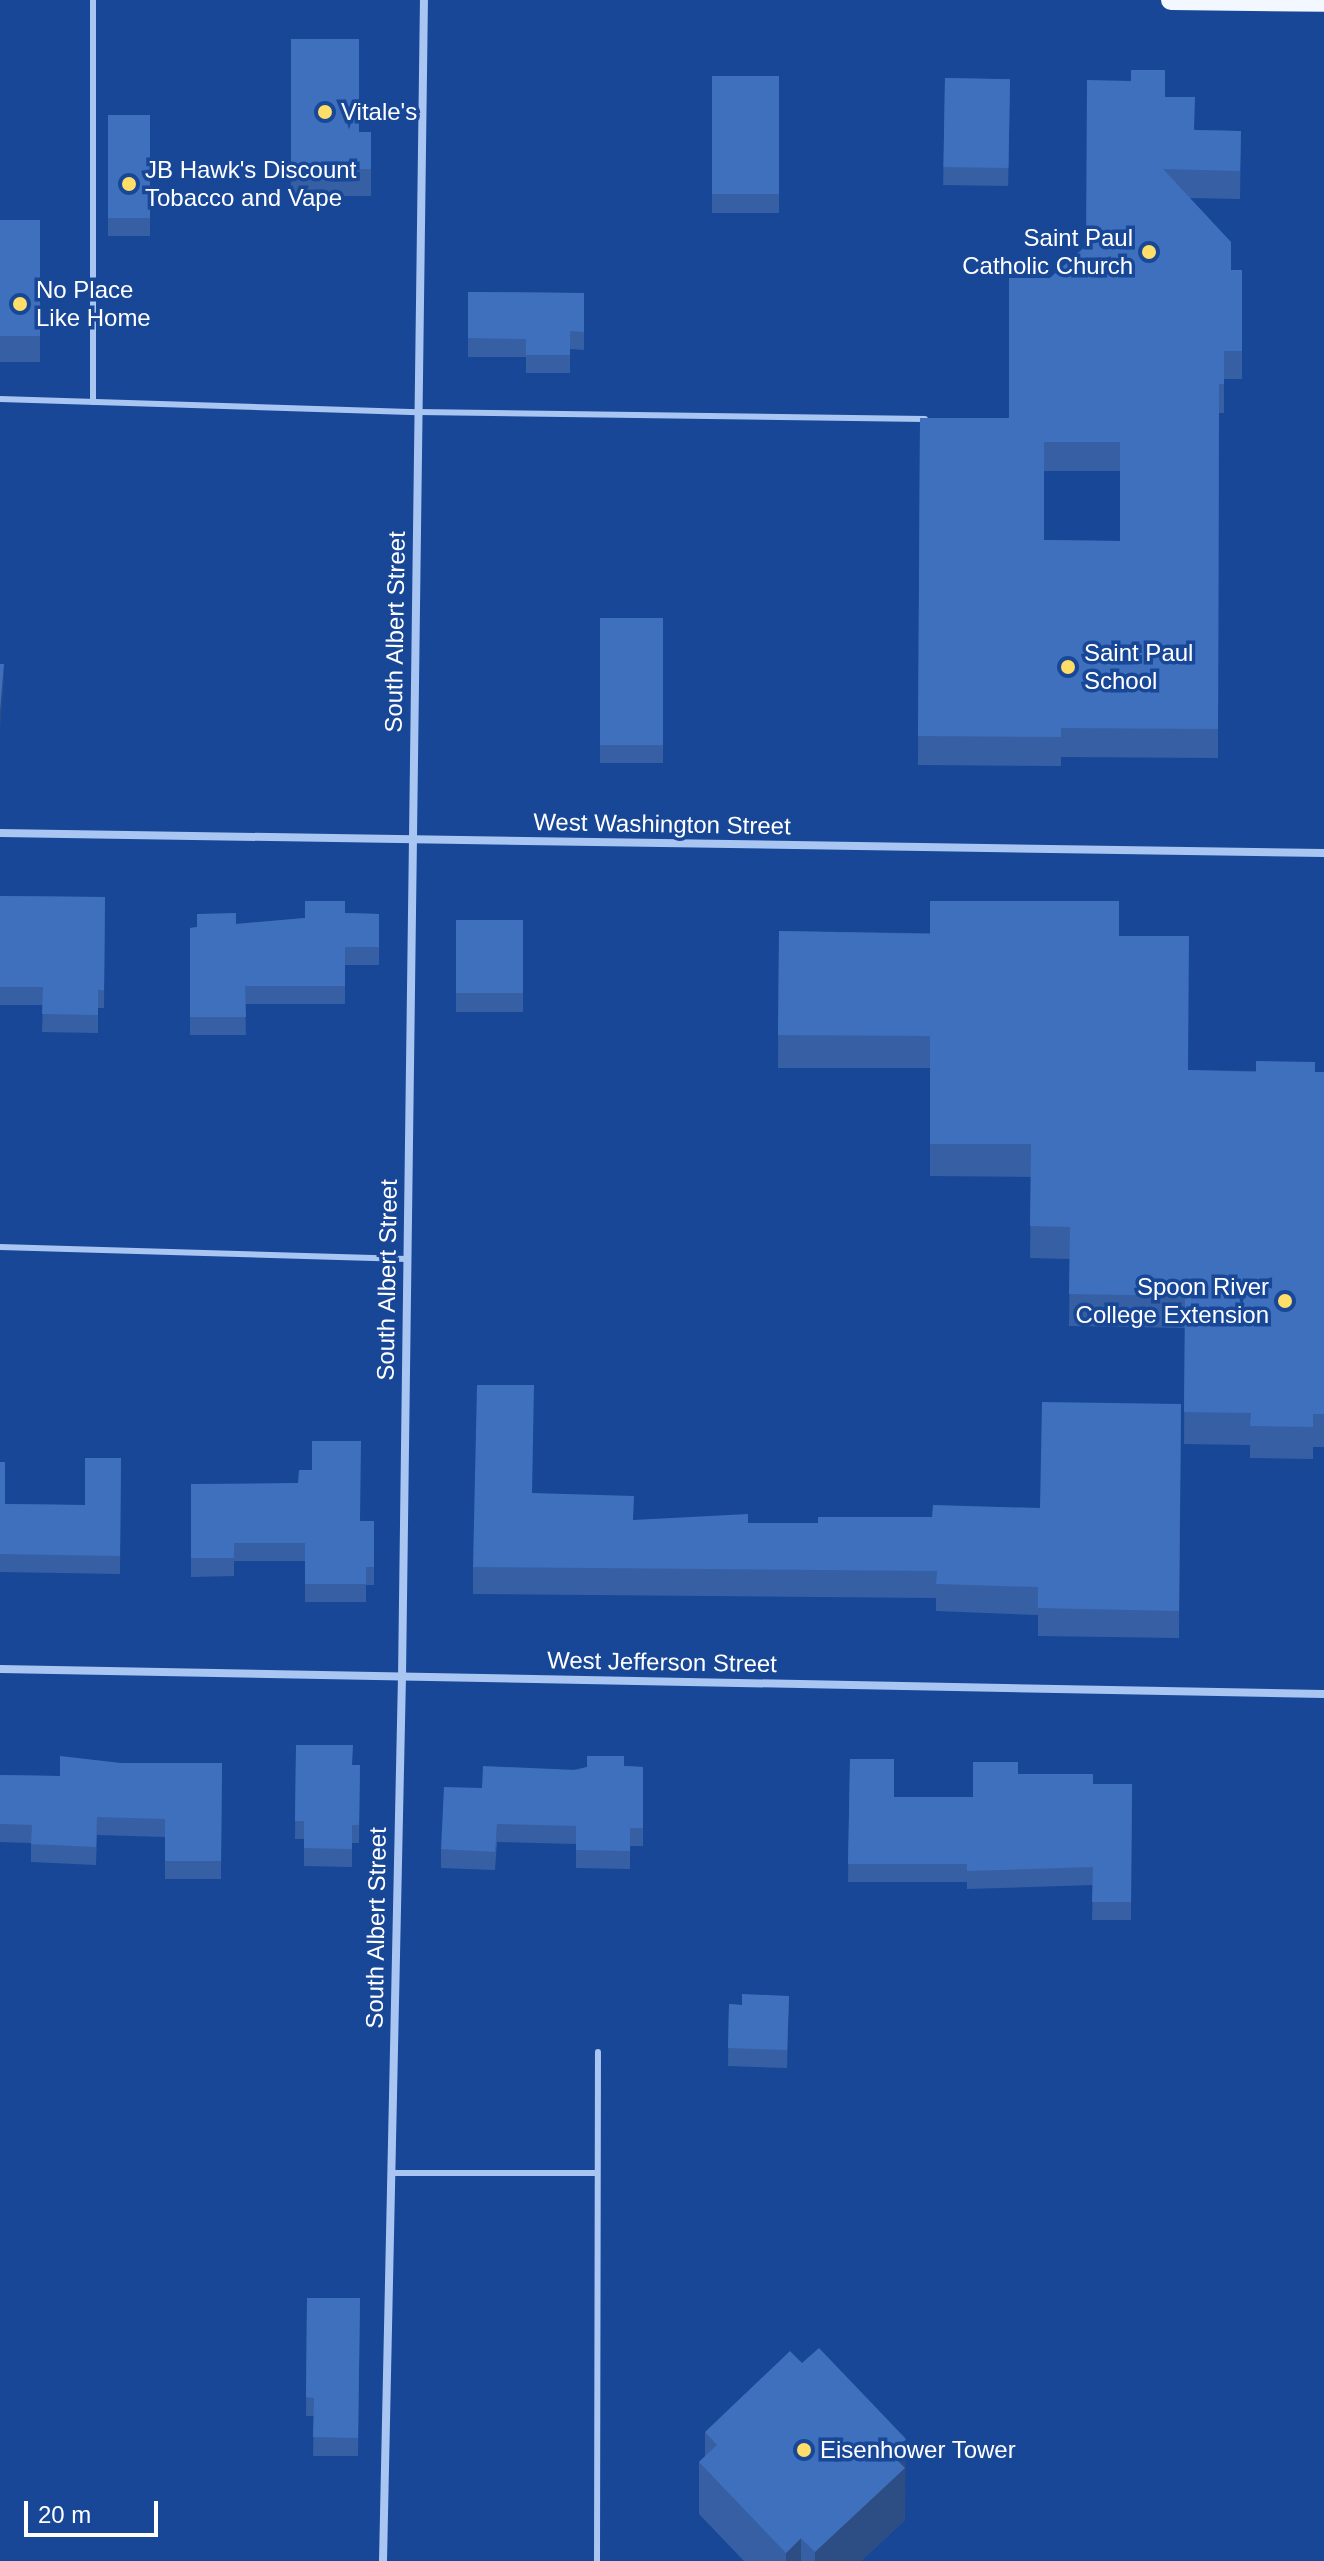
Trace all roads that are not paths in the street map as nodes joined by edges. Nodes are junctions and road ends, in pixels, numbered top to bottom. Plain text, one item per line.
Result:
1 (93, 0) edge
2 (424, 0) edge
3 (1171, 0) edge
4 (1190, 0) edge
5 (1324, 2) edge
6 (0, 399) edge
7 (93, 402) junction
8 (418, 412) junction
9 (940, 419) edge
10 (0, 833) edge
11 (412, 841) junction
12 (1324, 853) edge
13 (0, 1247) edge
14 (407, 1259) junction
15 (0, 1669) edge
16 (402, 1677) junction
17 (1324, 1694) edge
18 (598, 2052) dead end
19 (391, 2173) junction
20 (597, 2173) junction
21 (383, 2561) edge
22 (597, 2561) edge

1 - 7 lane
2 - 8 street, South Albert Street
3 - 4 main road
4 - 5 main road
6 - 7 lane
7 - 8 lane
8 - 9 lane
8 - 11 street, South Albert Street
10 - 11 street, West Washington Street
11 - 12 street, West Washington Street
11 - 14 street, South Albert Street
13 - 14 lane
14 - 16 street, South Albert Street
15 - 16 street, West Jefferson Street
16 - 17 street, West Jefferson Street
16 - 19 street, South Albert Street
18 - 20 lane
19 - 20 lane
19 - 21 street, South Albert Street
20 - 22 lane

